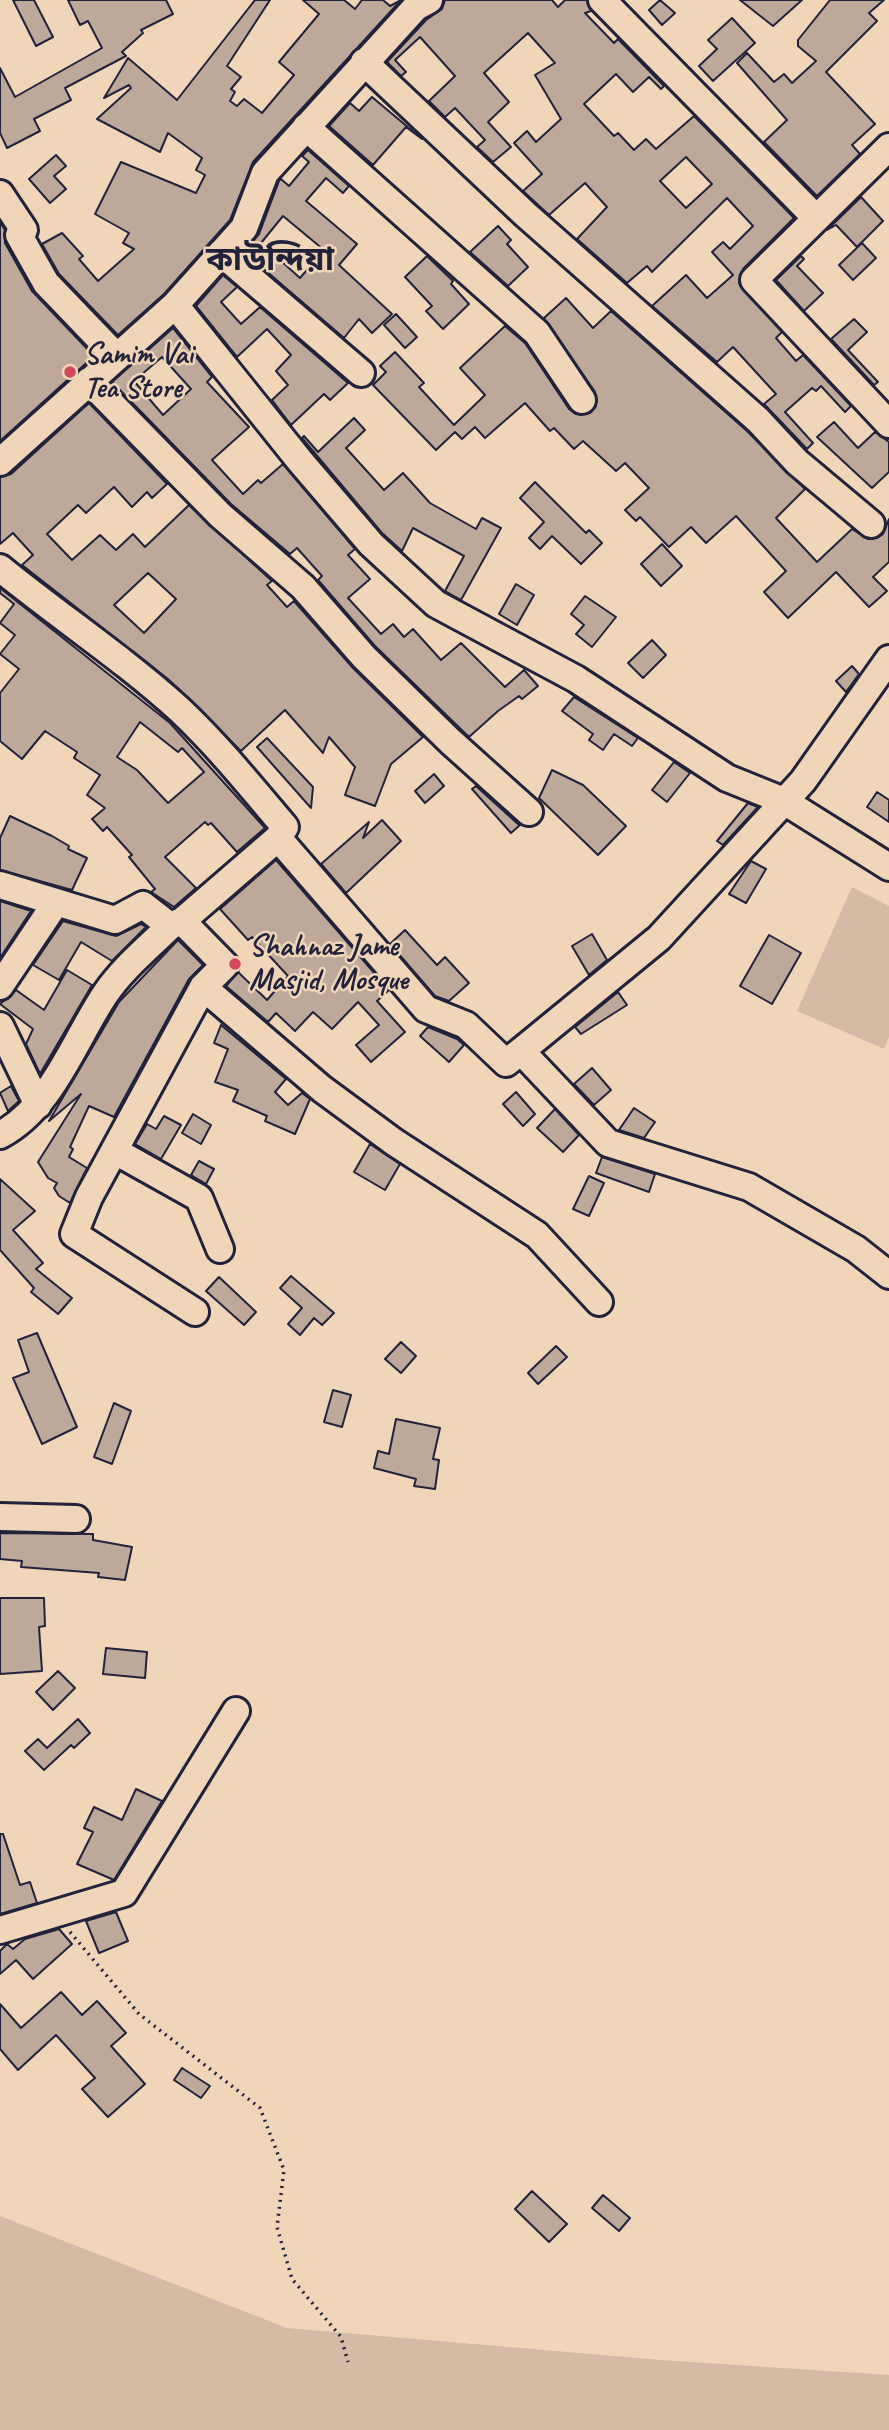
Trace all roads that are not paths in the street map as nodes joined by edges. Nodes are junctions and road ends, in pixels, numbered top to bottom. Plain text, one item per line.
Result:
1 (429, 0) edge
2 (602, 0) edge
3 (364, 62) junction
4 (306, 127) junction
5 (889, 147) edge
6 (0, 194) edge
7 (816, 217) junction
8 (221, 253) junction
9 (175, 305) junction
10 (117, 356) junction
11 (361, 373) dead end
12 (89, 381) junction
13 (582, 400) dead end
14 (889, 424) edge
15 (0, 462) edge
16 (871, 523) dead end
17 (0, 568) edge
18 (889, 659) edge
19 (784, 801) junction
20 (529, 812) dead end
21 (278, 838) junction
22 (889, 867) edge
23 (0, 885) edge
24 (55, 904) junction
25 (176, 924) junction
26 (0, 986) edge
27 (202, 987) junction
28 (0, 1026) edge
29 (521, 1051) junction
30 (38, 1105) junction
31 (0, 1135) edge
32 (115, 1151) junction
33 (220, 1248) dead end
34 (889, 1275) edge
35 (599, 1302) dead end
36 (195, 1312) dead end
37 (0, 1517) edge
38 (76, 1519) dead end
39 (236, 1711) dead end
40 (0, 1930) edge

1 - 3 street
2 - 7 street
3 - 4 street
3 - 16 street
4 - 8 street
4 - 13 street
5 - 7 street
6 - 10 street
7 - 14 street
8 - 9 street
8 - 11 street
9 - 10 street
9 - 19 street
10 - 12 street
12 - 15 street
12 - 20 street
17 - 21 street
18 - 19 street
19 - 22 street
19 - 29 street
21 - 25 street
21 - 29 street
23 - 24 street
24 - 25 street
24 - 26 street
25 - 27 street
25 - 30 street
27 - 32 street
27 - 35 street
28 - 30 street
29 - 34 street
30 - 31 street
32 - 33 street
32 - 36 street
37 - 38 street
39 - 40 street

